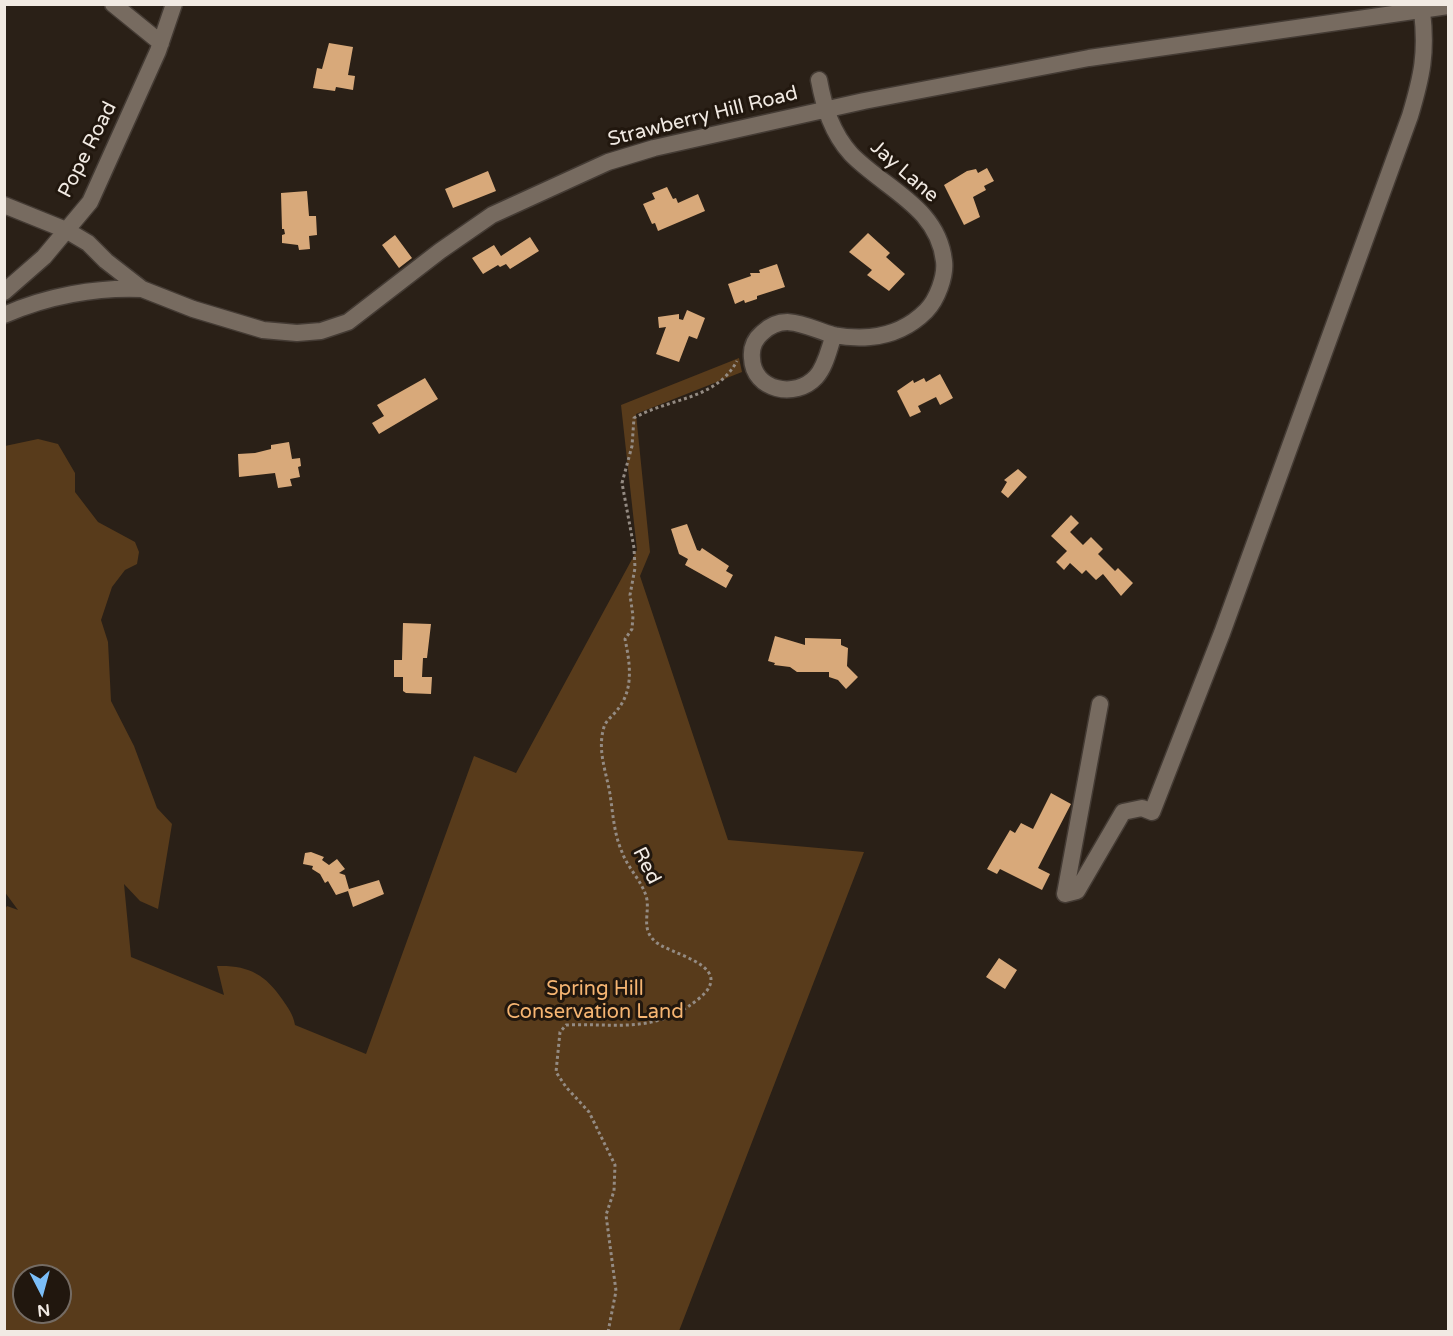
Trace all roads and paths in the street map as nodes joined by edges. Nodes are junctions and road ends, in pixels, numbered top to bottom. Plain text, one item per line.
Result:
1 (114, 4) edge
2 (174, 4) edge
3 (1449, 6) edge
4 (1422, 11) junction
5 (161, 43) junction
6 (819, 80) dead end
7 (825, 109) junction
8 (4, 205) edge
9 (66, 230) junction
10 (142, 289) junction
11 (4, 292) edge
12 (4, 315) edge
13 (834, 335) junction
14 (742, 352) dead end
15 (1100, 704) dead end
16 (608, 1332) edge

1 - 5 street
2 - 5 street, Pope Road
3 - 4 street, Strawberry Hill Road
4 - 7 street, Strawberry Hill Road
4 - 15 street
5 - 9 street, Pope Road
6 - 7 street, Jay Lane
7 - 10 street, Strawberry Hill Road
7 - 13 street, Jay Lane
8 - 9 street, Strawberry Hill Road
9 - 10 street, Strawberry Hill Road
9 - 11 street, Pope Road
10 - 12 street
13 - 13 street, Jay Lane
14 - 16 path, Red

